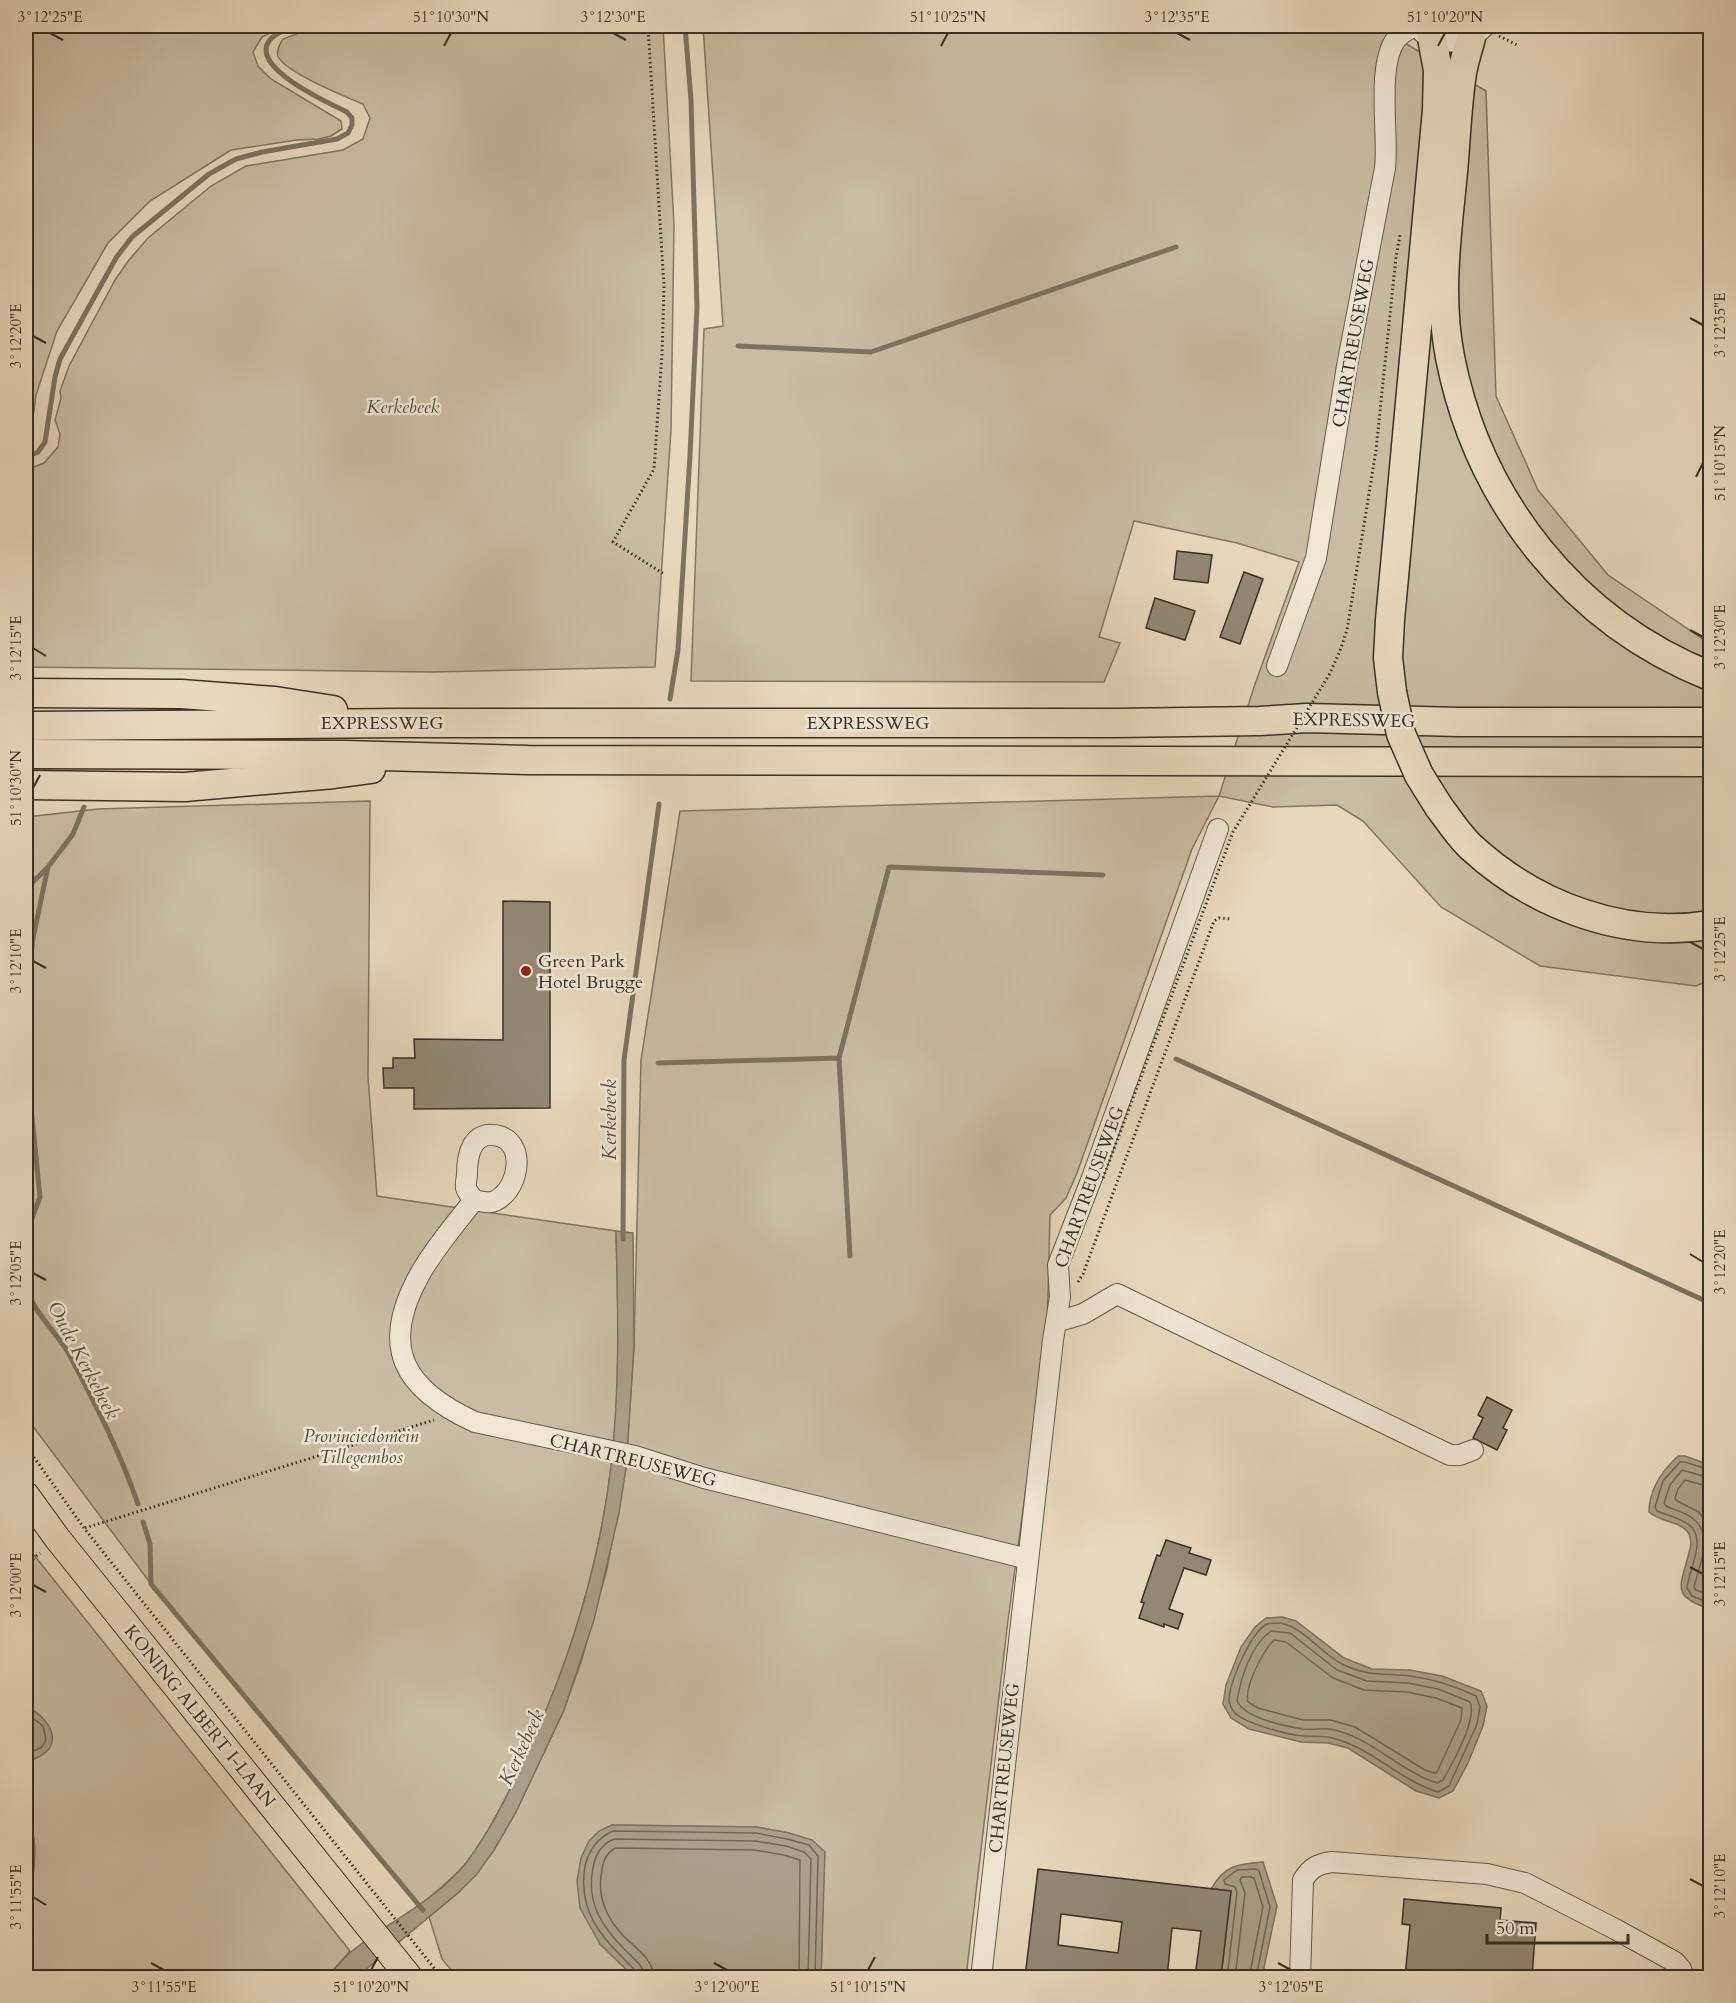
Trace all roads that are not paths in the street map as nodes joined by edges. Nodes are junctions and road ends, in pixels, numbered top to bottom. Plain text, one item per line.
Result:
1 (1421, 30) edge
2 (1478, 32) edge
3 (1277, 666) dead end
4 (1710, 676) edge
5 (26, 693) edge
6 (1710, 722) edge
7 (406, 723) junction
8 (26, 726) edge
9 (26, 754) edge
10 (449, 759) junction
11 (1710, 762) edge
12 (26, 785) edge
13 (1218, 829) dead end
14 (1710, 925) edge
15 (474, 1200) dead end
16 (1056, 1322) junction
17 (1473, 1450) dead end
18 (26, 1495) edge
19 (1028, 1559) junction
20 (410, 1977) edge
21 (981, 1977) edge
22 (1300, 1977) edge
23 (1684, 1977) edge

1 - 2 street
1 - 3 street, CHARTREUSEWEG
1 - 14 highway, bridge
2 - 4 highway
5 - 7 highway
6 - 7 highway, EXPRESSWEG
7 - 8 highway, EXPRESSWEG
9 - 10 highway, EXPRESSWEG
10 - 11 highway, EXPRESSWEG
10 - 12 highway
13 - 16 street, CHARTREUSEWEG
15 - 19 street, CHARTREUSEWEG
16 - 17 street
16 - 19 street, CHARTREUSEWEG
18 - 20 main road, KONING ALBERT I-LAAN
19 - 21 street, CHARTREUSEWEG
22 - 23 street

